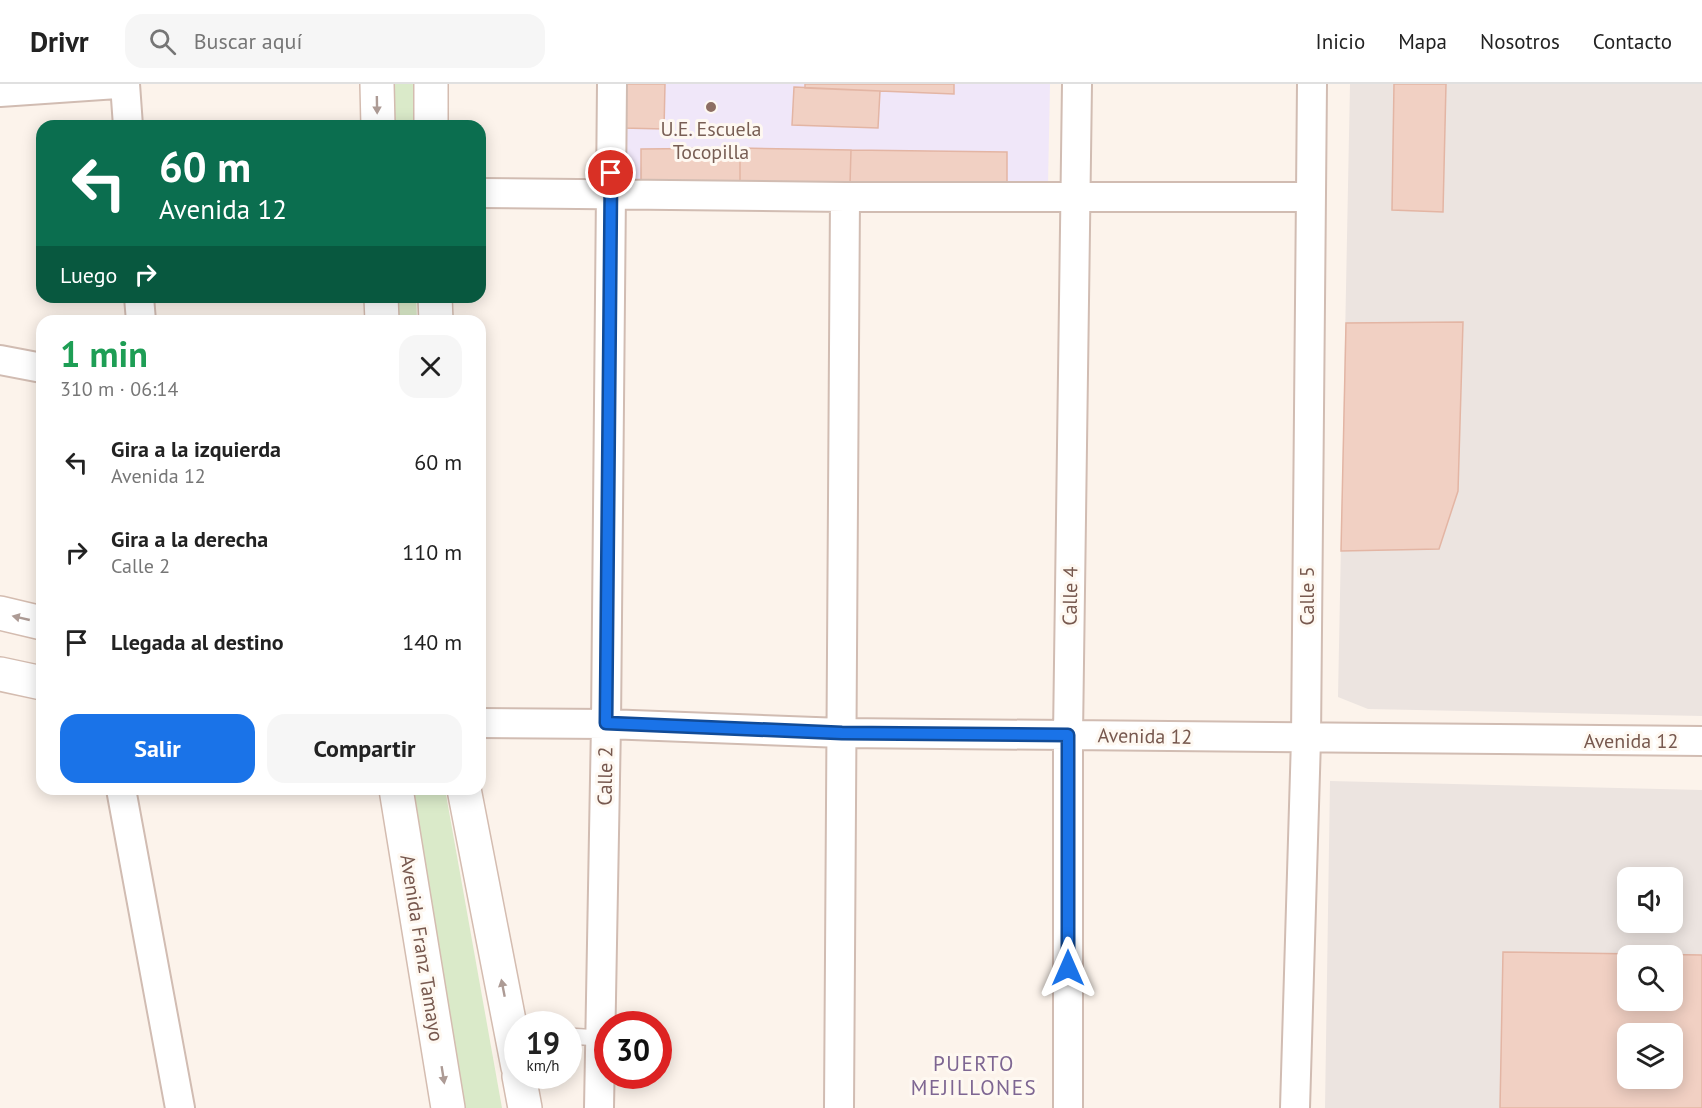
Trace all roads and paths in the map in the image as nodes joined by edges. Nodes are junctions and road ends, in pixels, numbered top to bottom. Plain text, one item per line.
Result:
1 (117, 84) edge
2 (125, 84) edge
3 (377, 84) edge
4 (431, 84) edge
5 (612, 84) edge
6 (1077, 84) edge
7 (1312, 84) edge
8 (0, 92) edge
9 (128, 120) edge
10 (378, 120) edge
11 (431, 120) edge
12 (486, 193) edge
13 (611, 195) junction
14 (1075, 195) junction
15 (845, 197) junction
16 (1310, 197) junction
17 (0, 360) edge
18 (36, 367) edge
19 (0, 613) edge
20 (36, 622) edge
21 (0, 674) edge
22 (36, 682) edge
23 (486, 723) edge
24 (606, 723) junction
25 (842, 733) junction
26 (1068, 735) junction
27 (1306, 739) junction
28 (1702, 741) edge
29 (122, 795) edge
30 (397, 795) edge
31 (465, 795) edge
32 (509, 1011) edge
33 (601, 1011) edge
34 (521, 1089) edge
35 (599, 1089) edge
36 (180, 1108) edge
37 (448, 1108) edge
38 (525, 1108) edge
39 (599, 1108) edge
40 (839, 1108) edge
41 (1068, 1108) edge
42 (1295, 1108) edge

1 - 8 street
2 - 9 street
3 -> 10 main road
4 - 11 main road
5 - 13 street, Calle 2
6 - 14 street, Calle 4
7 - 16 street, Calle 5
12 - 13 street
13 - 15 street
13 - 24 street, Calle 2
14 - 15 street
14 - 16 street
14 - 26 street, Calle 4
15 - 25 street
16 - 27 street, Calle 5
17 - 18 street
20 -> 19 main road
21 - 22 main road
23 - 24 street, Avenida 12
24 - 25 street, Avenida 12
24 - 33 street, Calle 2
25 - 26 street, Avenida 12
25 - 40 street
26 - 27 street, Avenida 12
26 - 41 street, Calle 4
27 - 28 street, Avenida 12
27 - 42 street, Calle 5
29 - 36 street
30 -> 37 main road, Avenida Franz Tamayo
32 -> 31 main road
34 - 38 main road
35 - 39 street, Calle 2

